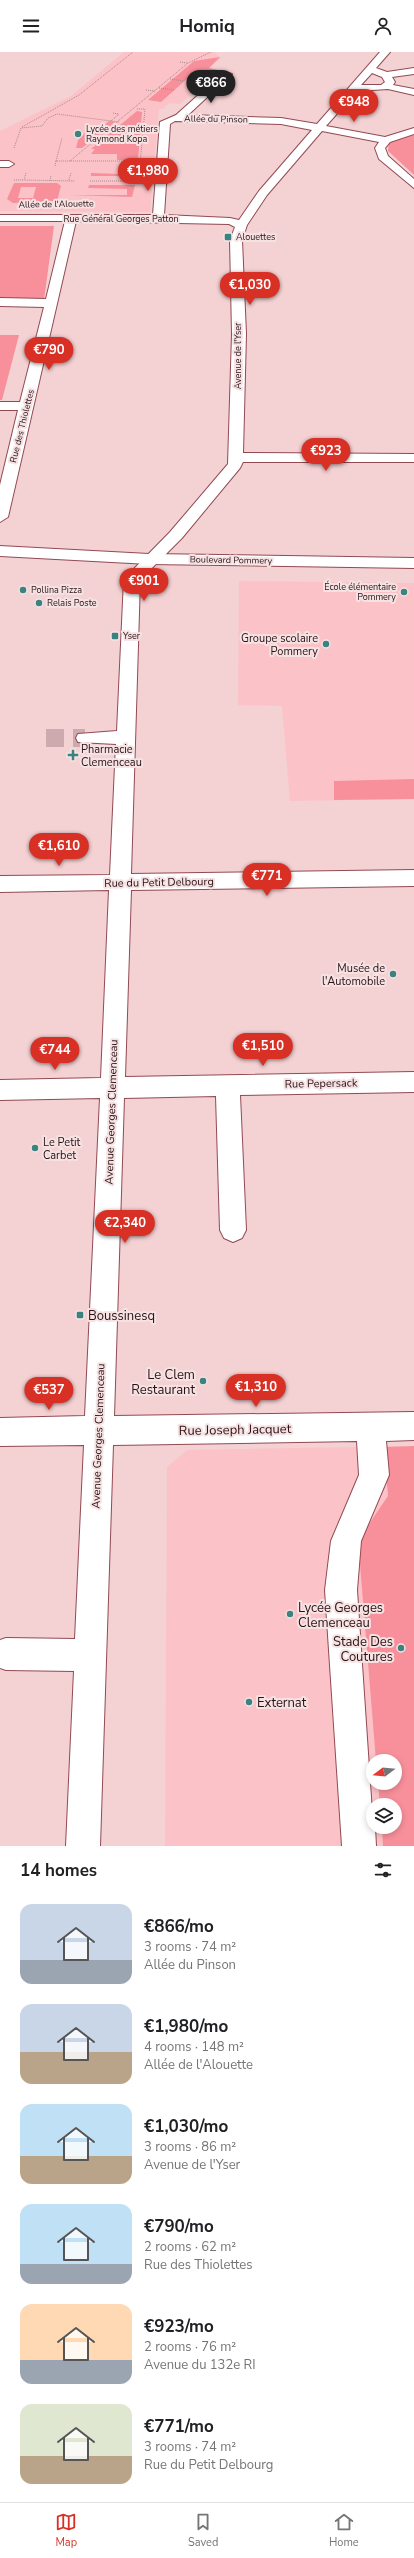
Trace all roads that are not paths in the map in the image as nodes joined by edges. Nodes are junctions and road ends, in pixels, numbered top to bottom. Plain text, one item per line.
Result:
1 (385, 52) edge
2 (369, 69) junction
3 (414, 71) edge
4 (227, 74) dead end
5 (386, 75) junction
6 (386, 86) junction
7 (352, 88) junction
8 (414, 92) edge
9 (179, 118) junction
10 (318, 128) junction
11 (414, 130) edge
12 (386, 140) junction
13 (414, 185) edge
14 (148, 204) dead end
15 (159, 204) junction
16 (0, 218) edge
17 (158, 218) junction
18 (70, 219) junction
19 (241, 225) junction
20 (0, 302) edge
21 (52, 303) junction
22 (0, 406) edge
23 (27, 406) junction
24 (237, 457) junction
25 (414, 458) edge
26 (0, 516) edge
27 (0, 551) edge
28 (149, 559) junction
29 (414, 562) edge
30 (124, 737) junction
31 (85, 738) tunnel mouth
32 (414, 878) edge
33 (119, 882) junction
34 (0, 884) edge
35 (414, 1082) edge
36 (228, 1085) junction
37 (112, 1087) junction
38 (0, 1090) edge
39 (233, 1230) dead end
40 (414, 1426) edge
41 (0, 1432) edge
42 (99, 1432) junction
43 (372, 1437) junction
44 (6, 1654) dead end
45 (90, 1655) junction
46 (83, 1846) edge
47 (358, 1846) edge

1 - 2 street, Avenue de l'Yser
2 - 5 street
2 - 7 street, Avenue de l'Yser
3 - 5 street
4 - 9 street, Allée du Pinson
5 - 6 street
6 - 7 street
6 - 8 street
7 - 10 street, Avenue de l'Yser
9 - 10 street, Allée du Pinson
9 - 15 street
10 - 12 street, Allée du Pinson
10 - 19 street, Avenue de l'Yser
11 - 12 street
12 - 13 street
14 - 15 street
15 - 17 street
16 - 18 street, Rue Général Georges Patton
17 - 18 street, Rue Général Georges Patton
17 - 19 street, Rue Général Georges Patton
18 - 21 street, Rue des Thiolettes
19 - 24 street, Avenue de l'Yser
20 - 21 street
21 - 23 street, Rue des Thiolettes
22 - 23 street
23 - 26 street, Rue des Thiolettes
24 - 25 street
24 - 28 street, Avenue de l'Yser
27 - 28 street, Boulevard Pommery
28 - 29 street, Boulevard Pommery
28 - 30 street, Avenue Georges Clemenceau
30 - 31 street
30 - 33 street, Avenue Georges Clemenceau
32 - 33 street, Rue du Petit Delbourg
33 - 34 street, Rue du Petit Delbourg
33 - 37 street, Avenue Georges Clemenceau
35 - 36 street, Rue Pepersack
36 - 37 street, Rue Pepersack
36 - 39 street
37 - 38 street, Rue Pepersack
37 - 42 street, Avenue Georges Clemenceau
40 - 43 street, Rue Joseph Jacquet
41 - 42 street, Rue Joseph Jacquet
42 - 43 street, Rue Joseph Jacquet
42 - 45 street, Avenue Georges Clemenceau
43 - 47 street
44 - 45 street
45 - 46 street, Avenue Georges Clemenceau

